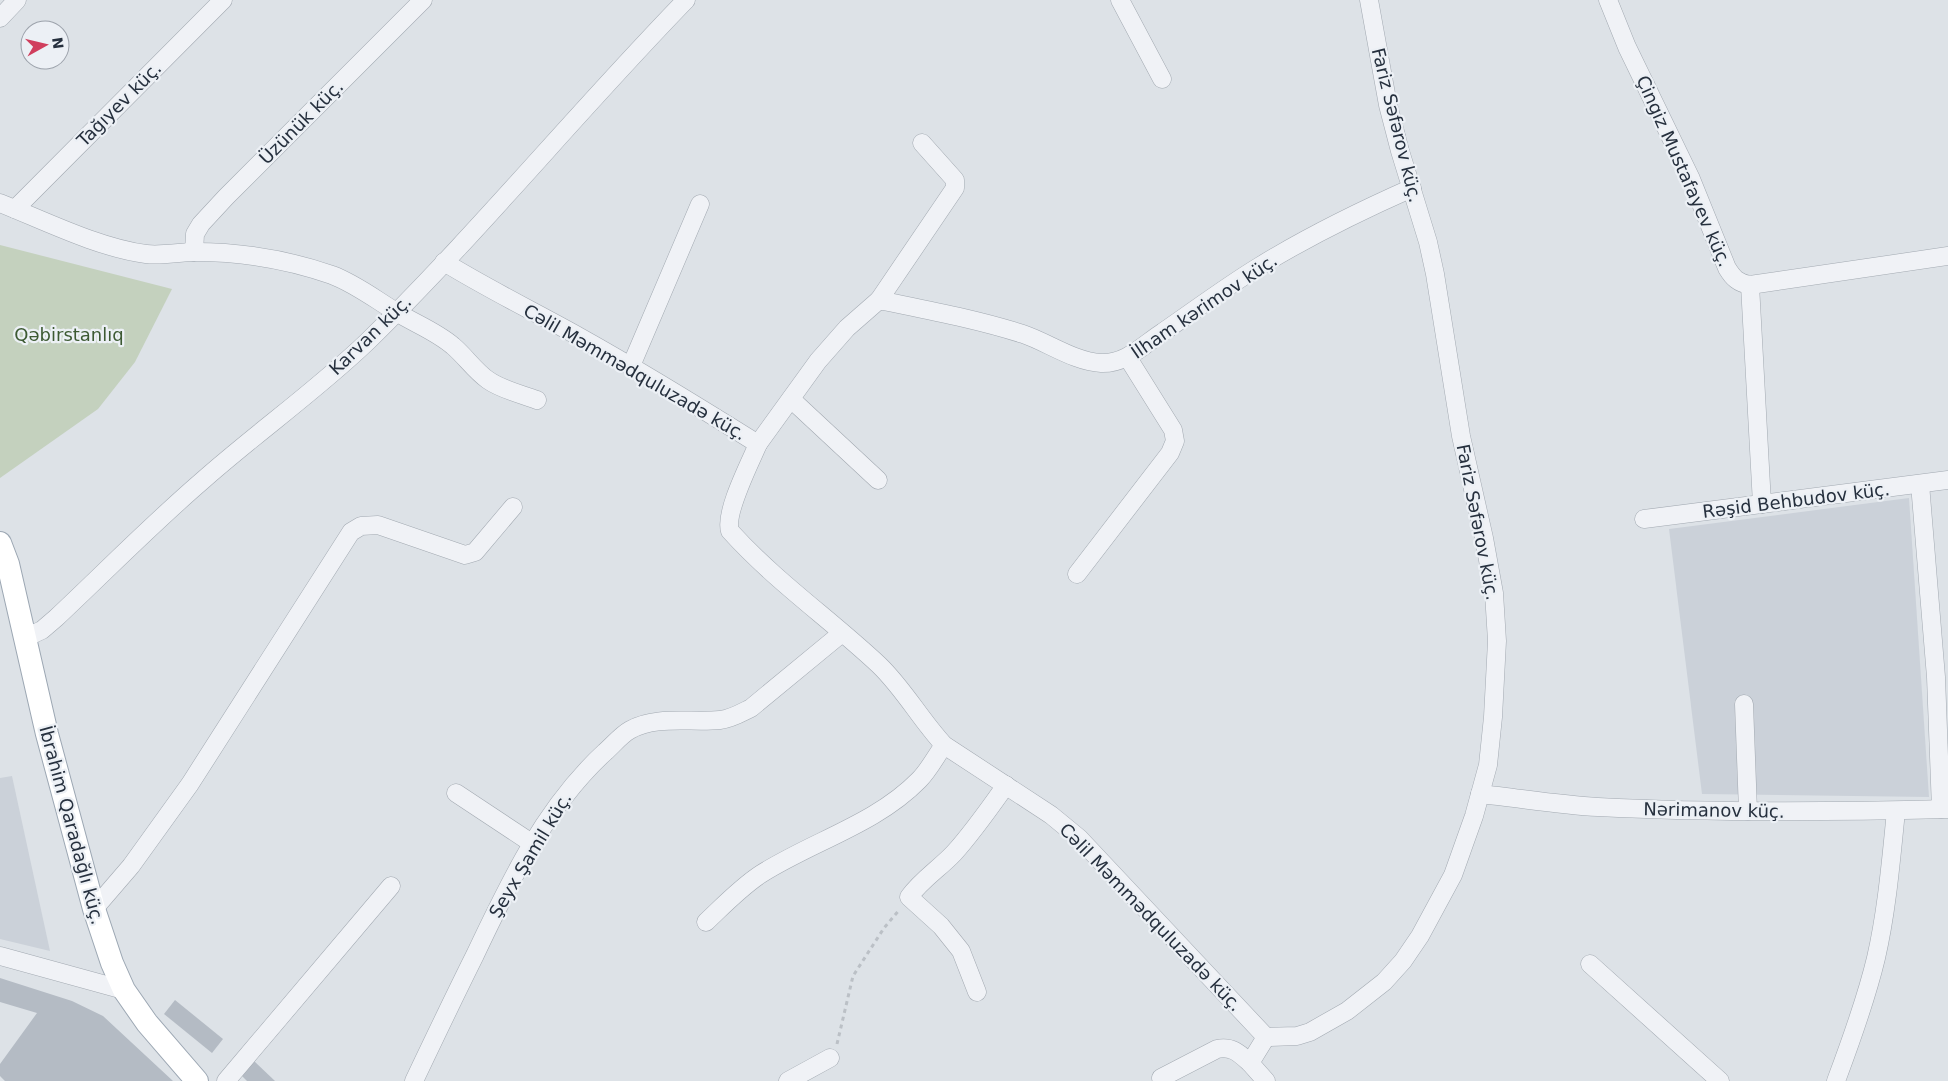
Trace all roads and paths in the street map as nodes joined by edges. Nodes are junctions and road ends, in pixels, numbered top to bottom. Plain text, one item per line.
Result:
1 (17, 0) edge
2 (223, 0) edge
3 (423, 0) edge
4 (686, 0) edge
5 (1120, 0) edge
6 (1369, 0) edge
7 (1608, 0) edge
8 (0, 18) edge
9 (1162, 79) dead end
10 (922, 143) dead end
11 (1412, 188) junction
12 (700, 204) dead end
13 (8, 206) edge
14 (194, 252) junction
15 (1948, 256) edge
16 (444, 262) junction
17 (1750, 285) junction
18 (879, 300) junction
19 (396, 312) junction
20 (1128, 358) junction
21 (631, 366) junction
22 (791, 399) junction
23 (537, 400) dead end
24 (758, 444) junction
25 (878, 480) dead end
26 (1948, 480) edge
27 (1920, 484) junction
28 (1762, 504) junction
29 (513, 506) dead end
30 (1644, 520) dead end
31 (0, 543) edge
32 (1077, 574) dead end
33 (842, 633) junction
34 (25, 638) junction
35 (1744, 704) dead end
36 (944, 745) junction
37 (1006, 786) junction
38 (456, 793) dead end
39 (1480, 794) junction
40 (1944, 809) edge
41 (1748, 811) junction
42 (1896, 811) junction
43 (533, 844) junction
44 (392, 886) dead end
45 (910, 897) junction
46 (94, 909) junction
47 (706, 922) dead end
48 (0, 956) edge
49 (1590, 964) dead end
50 (124, 990) junction
51 (978, 992) dead end
52 (1266, 1037) junction
53 (830, 1058) joint
54 (1250, 1063) junction
55 (1161, 1078) dead end
56 (197, 1081) edge
57 (226, 1081) edge
58 (414, 1081) edge
59 (788, 1081) edge
60 (1266, 1081) edge
61 (1720, 1081) edge
62 (1836, 1081) edge

1 - 8 street
2 - 13 street, Tağıyev küç.
3 - 14 street, Üzünük küç.
4 - 16 street, Karvan küç.
5 - 9 street
6 - 11 street, Fariz Səfərov küç.
7 - 17 street, Çingiz Mustafayev küç.
10 - 18 street
11 - 20 street, İlham kərimov küç.
11 - 39 street, Fariz Səfərov küç.
12 - 21 street
13 - 14 street
14 - 19 street
15 - 17 street
16 - 19 street, Karvan küç.
16 - 21 street, Cəlil Məmmədquluzadə küç.
17 - 28 street
18 - 20 street, İlham kərimov küç.
18 - 22 street
19 - 23 street
19 - 34 street, Karvan küç.
20 - 32 street
21 - 24 street, Cəlil Məmmədquluzadə küç.
22 - 24 street
22 - 25 street
24 - 33 street, Cəlil Məmmədquluzadə küç.
26 - 27 street, Rəşid Behbudov küç.
27 - 28 street, Rəşid Behbudov küç.
27 - 40 street
28 - 30 street, Rəşid Behbudov küç.
29 - 46 street
31 - 34 main road, İbrahim Qaradağlı küç.
33 - 36 street, Cəlil Məmmədquluzadə küç.
33 - 43 street, Şeyx Şamil küç.
34 - 46 main road, İbrahim Qaradağlı küç.
35 - 41 street
36 - 37 street, Cəlil Məmmədquluzadə küç.
36 - 47 street
37 - 45 street
37 - 52 street, Cəlil Məmmədquluzadə küç.
38 - 43 street
39 - 41 street, Nərimanov küç.
39 - 52 street, Fariz Səfərov küç.
40 - 42 street, Nərimanov küç.
41 - 42 street, Nərimanov küç.
42 - 62 street
43 - 58 street, Şeyx Şamil küç.
44 - 57 street
45 - 51 street
45 - 53 path
46 - 50 main road, İbrahim Qaradağlı küç.
48 - 50 street
49 - 61 street
50 - 56 main road, İbrahim Qaradağlı küç.
52 - 54 street
53 - 59 street
54 - 55 street
54 - 60 street

